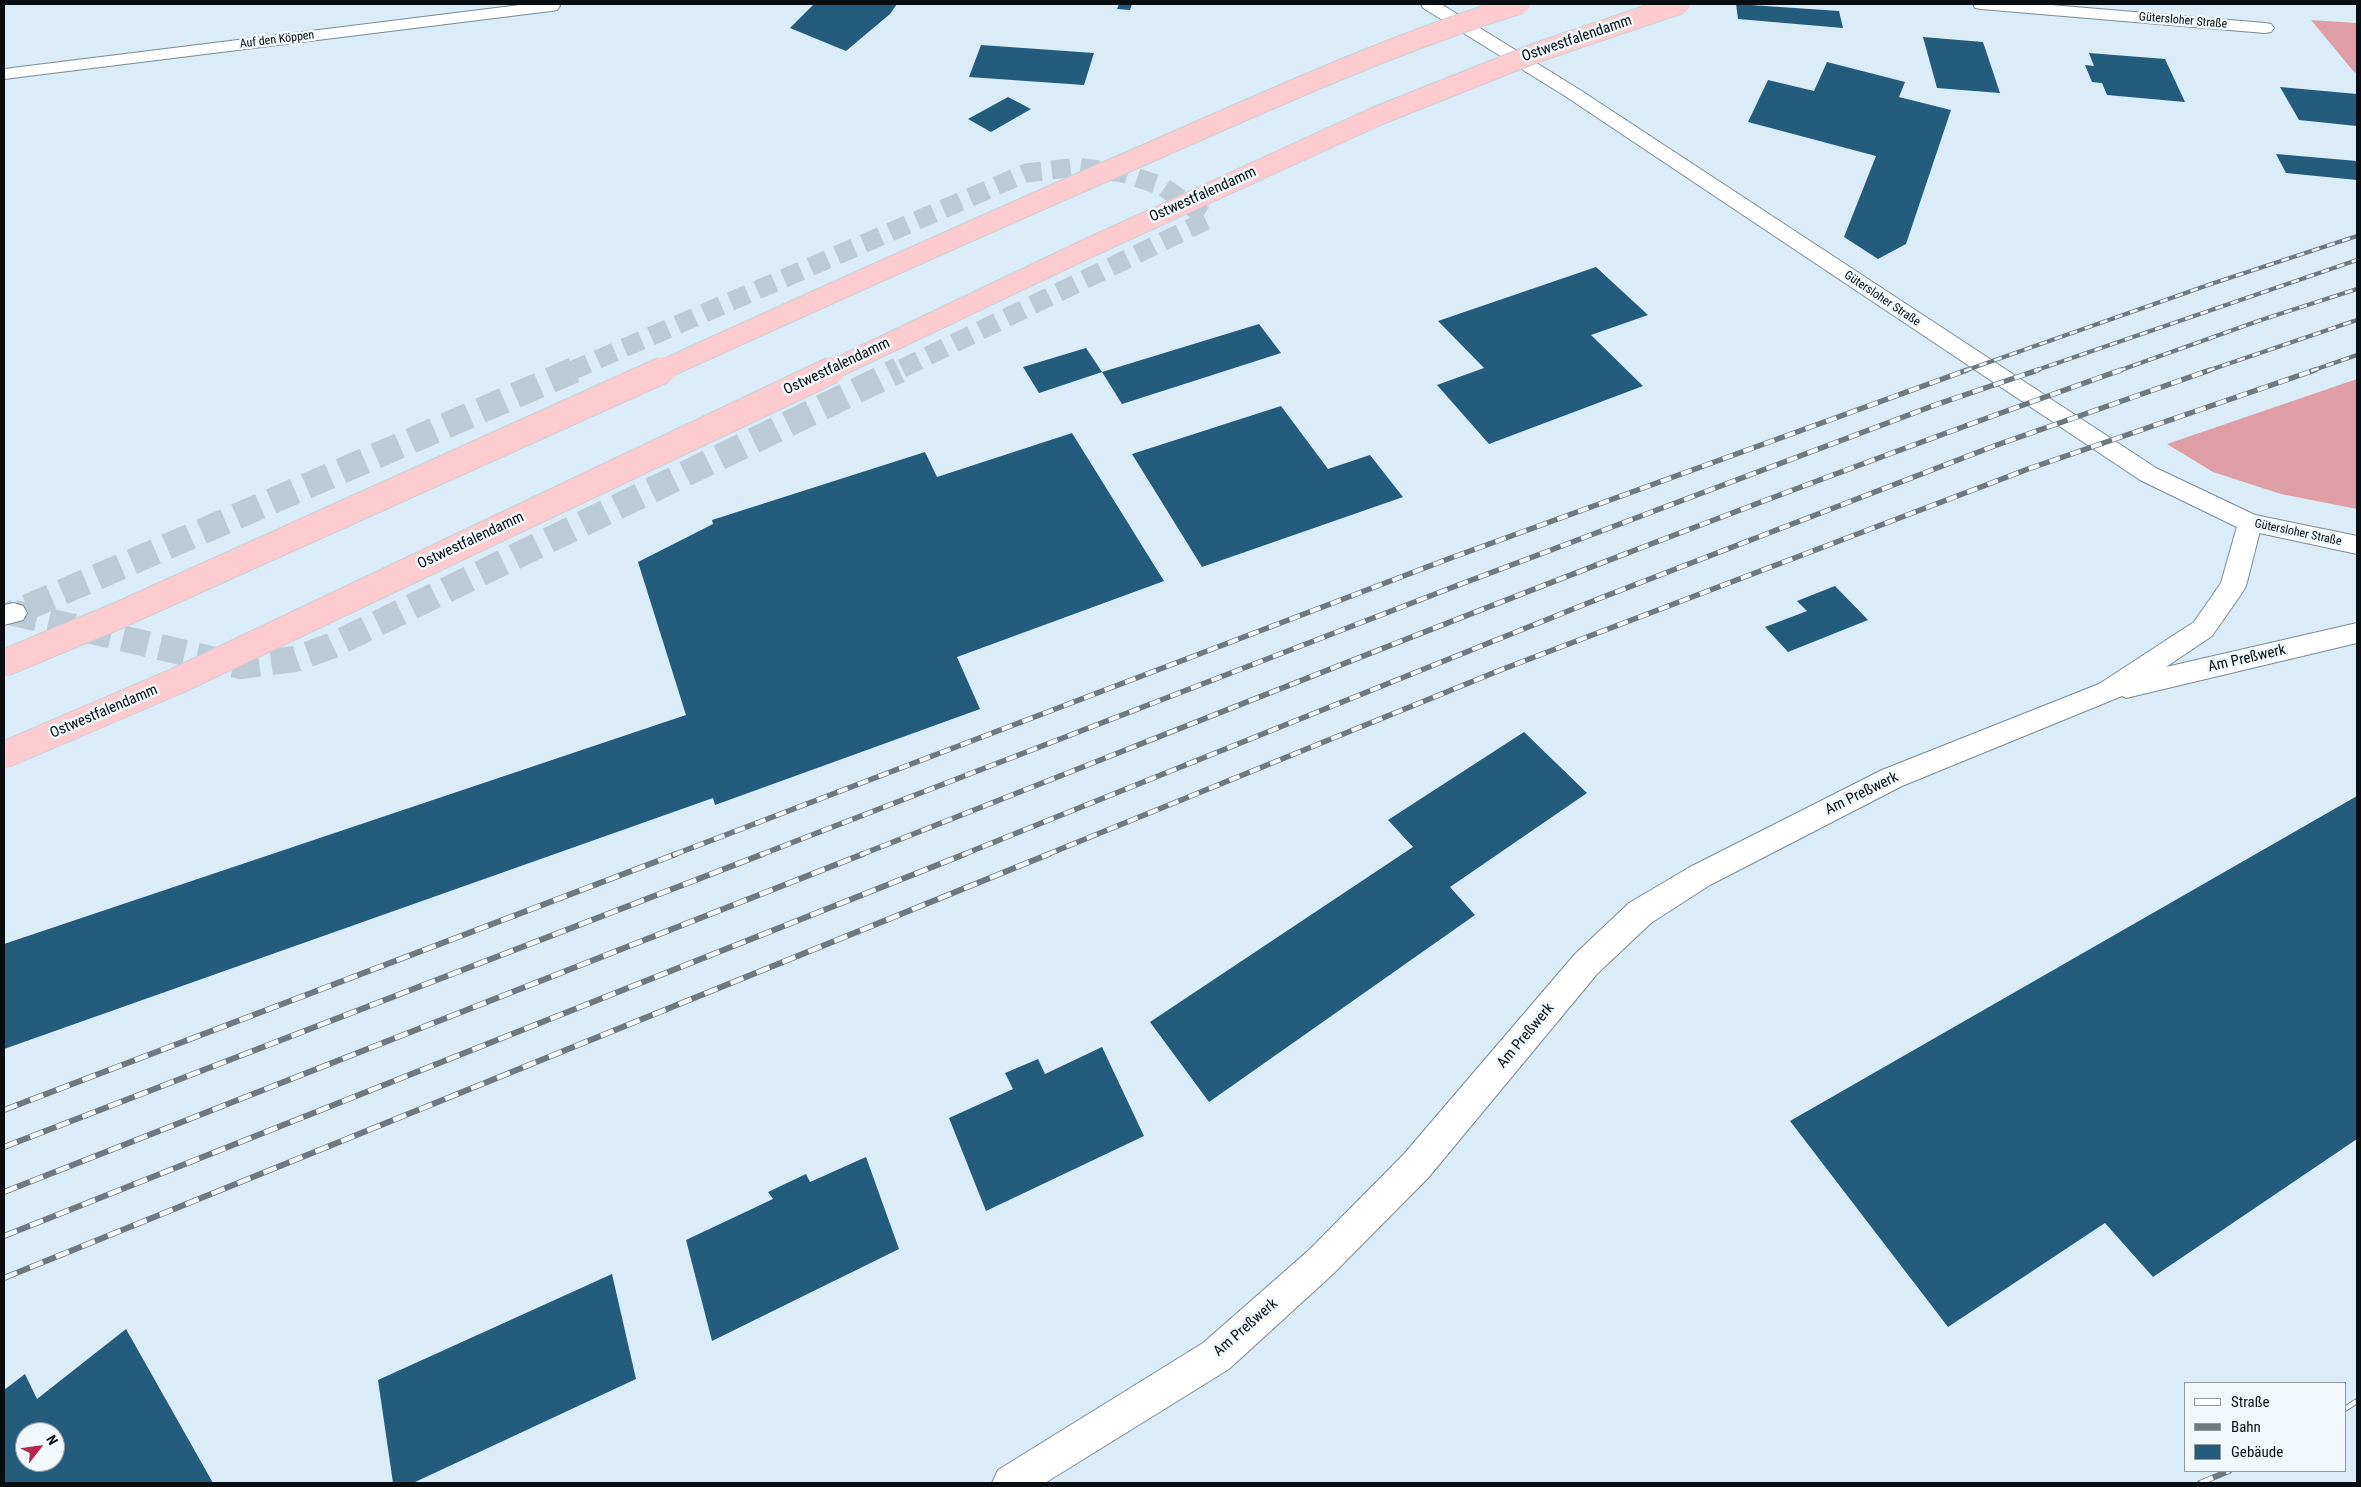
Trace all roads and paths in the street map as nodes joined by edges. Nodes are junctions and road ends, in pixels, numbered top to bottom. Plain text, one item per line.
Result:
1 (1429, 4) edge
2 (1520, 4) edge
3 (1680, 4) edge
4 (1981, 4) edge
5 (551, 6) dead end
6 (2265, 28) dead end
7 (4, 74) edge
8 (2250, 523) junction
9 (2357, 545) edge
10 (2357, 633) edge
11 (4, 662) edge
12 (2108, 692) junction
13 (4, 756) edge
14 (1012, 1483) edge

1 - 8 street, Gütersloher Straße
2 - 11 highway, bridge
3 - 13 highway, Ostwestfalendamm, bridge
4 - 6 street, Gütersloher Straße
5 - 7 street, Auf den Köppen
8 - 9 street, Gütersloher Straße
8 - 12 street, Am Preßwerk
10 - 12 street, Am Preßwerk
12 - 14 street, Am Preßwerk

